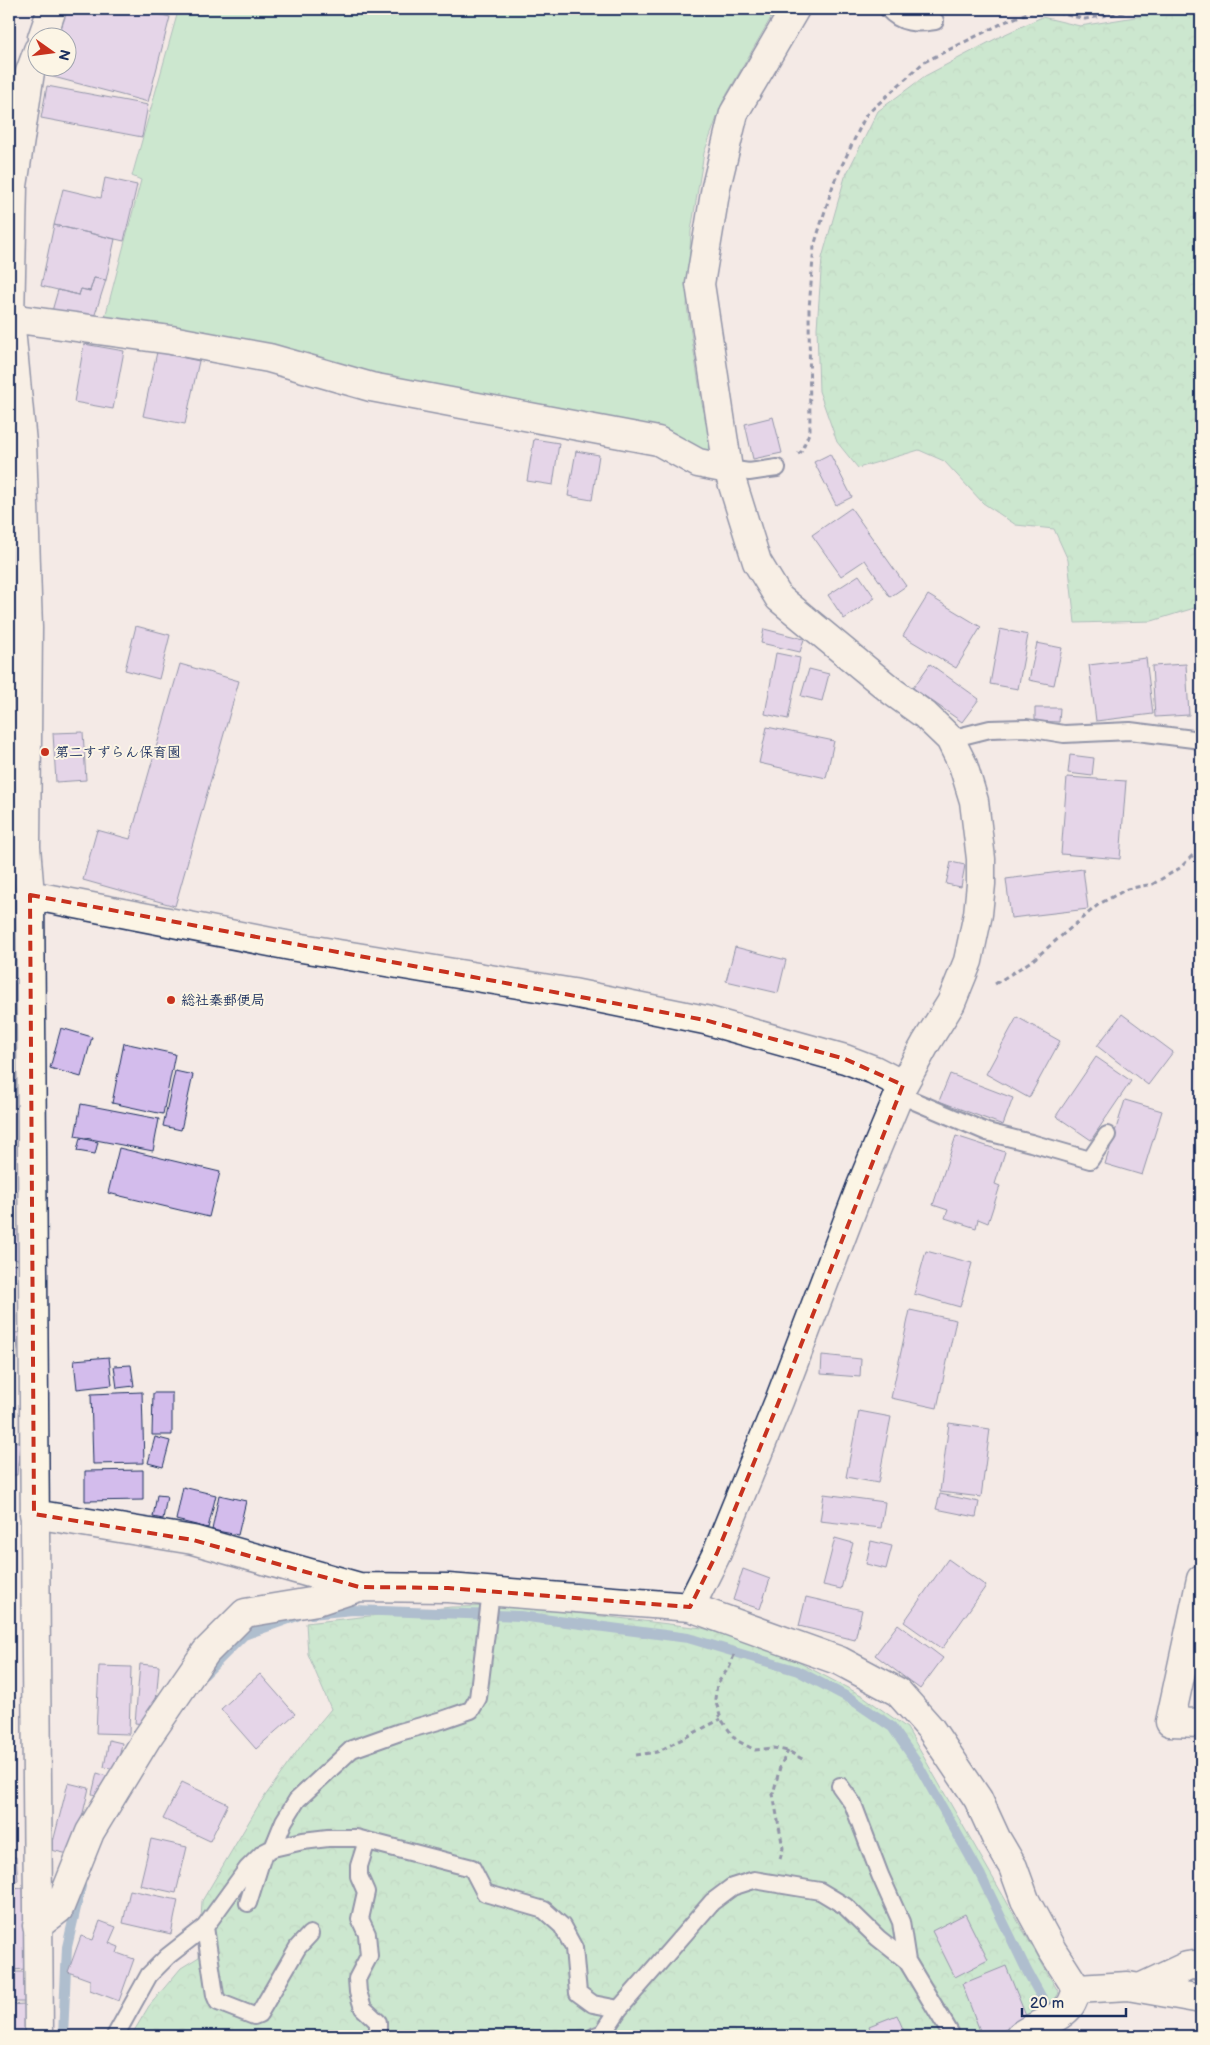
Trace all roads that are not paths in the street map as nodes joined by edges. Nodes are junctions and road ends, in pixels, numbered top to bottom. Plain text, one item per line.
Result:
1 (52, 9) edge
2 (795, 9) edge
3 (888, 9) edge
4 (935, 21) dead end
5 (45, 28) edge
6 (29, 78) edge
7 (10, 318) junction
8 (777, 468) road end
9 (728, 469) junction
10 (950, 739) junction
11 (1201, 740) edge
12 (30, 895) junction
13 (902, 1090) junction
14 (1107, 1135) dead end
15 (34, 1514) junction
16 (1201, 1579) edge
17 (359, 1587) junction
18 (491, 1592) junction
19 (690, 1607) junction
20 (1201, 1722) edge
21 (840, 1786) dead end
22 (367, 1841) junction
23 (268, 1851) junction
24 (248, 1903) dead end
25 (37, 1926) junction
26 (205, 1927) junction
27 (310, 1934) dead end
28 (907, 1961) junction
29 (1201, 1964) edge
30 (1142, 1987) junction
31 (1077, 1989) junction
32 (1201, 1998) edge
33 (619, 2009) junction
34 (950, 2035) edge
35 (39, 2036) edge
36 (115, 2036) edge
37 (378, 2036) edge
38 (595, 2036) edge
39 (1020, 2036) edge

1 - 5 street
2 - 9 street
3 - 4 lane
6 - 7 street
7 - 9 street
7 - 12 street
8 - 9 lane
9 - 10 street
10 - 11 lane
10 - 13 street
12 - 13 street
12 - 15 street
13 - 14 lane
13 - 19 street
15 - 17 street
15 - 25 street
16 - 20 street
17 - 18 street
17 - 25 street
18 - 19 street
18 - 23 lane
19 - 31 street
21 - 28 lane
22 - 23 lane
22 - 33 lane
22 - 37 lane
23 - 24 lane
23 - 26 lane
25 - 35 street
26 - 27 lane
26 - 36 lane
28 - 33 lane
28 - 34 lane
29 - 30 street
30 - 31 street
30 - 32 street
31 - 39 street
33 - 38 lane

